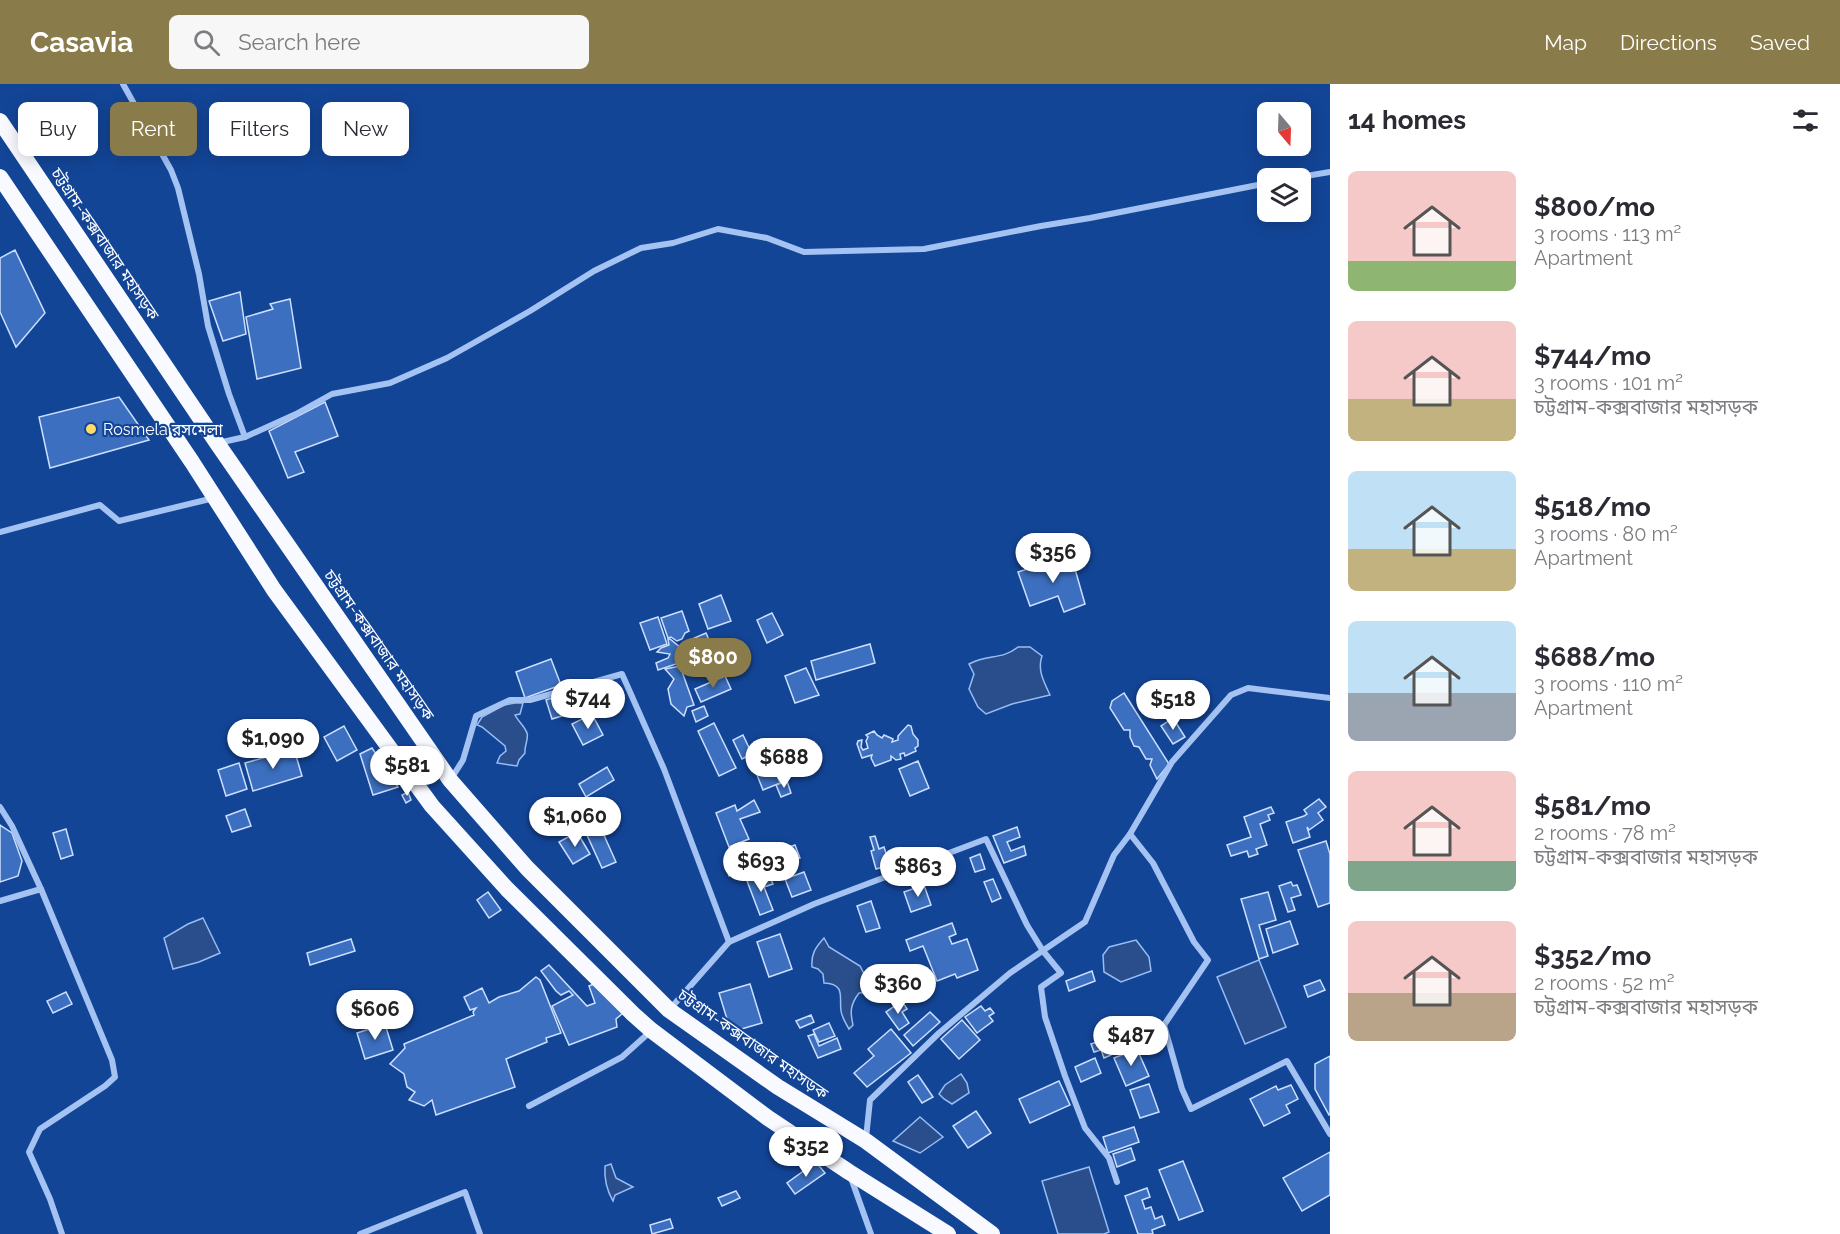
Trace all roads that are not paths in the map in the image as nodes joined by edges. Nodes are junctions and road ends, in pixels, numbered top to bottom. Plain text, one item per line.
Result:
1 (123, 84) edge
2 (0, 121) edge
3 (1330, 172) edge
4 (1311, 175) edge
5 (0, 177) edge
6 (1257, 185) edge
7 (245, 437) junction
8 (217, 443) junction
9 (215, 498) junction
10 (0, 532) edge
11 (1330, 699) edge
12 (450, 780) junction
13 (0, 807) edge
14 (1130, 834) junction
15 (41, 889) junction
16 (0, 901) edge
17 (729, 942) junction
18 (1043, 951) junction
19 (669, 1010) junction
20 (651, 1030) junction
21 (529, 1106) dead end
22 (1330, 1134) edge
23 (866, 1141) junction
24 (849, 1172) junction
25 (1117, 1182) dead end
26 (62, 1234) edge
27 (360, 1234) edge
28 (480, 1234) edge
29 (871, 1234) edge
30 (948, 1234) edge
31 (992, 1234) edge

1 - 7 street
2 - 8 highway, চট্টগ্রাম-কক্সবাজার মহাসড়ক
3 - 4 street
5 - 9 highway
6 - 7 street
7 - 8 street
8 - 12 highway, চট্টগ্রাম-কক্সবাজার মহাসড়ক
9 - 10 street
9 - 20 highway
11 - 14 street
12 - 17 street
12 - 19 highway, চট্টগ্রাম-কক্সবাজার মহাসড়ক
13 - 15 street
14 - 18 street
14 - 22 street
15 - 16 street
15 - 26 street
17 - 18 street
17 - 19 street
18 - 23 street
18 - 25 street
19 - 23 highway, চট্টগ্রাম-কক্সবাজার মহাসড়ক
20 - 21 street
20 - 24 highway
23 - 31 highway, চট্টগ্রাম-কক্সবাজার মহাসড়ক
24 - 29 street
24 - 30 highway
27 - 28 street

